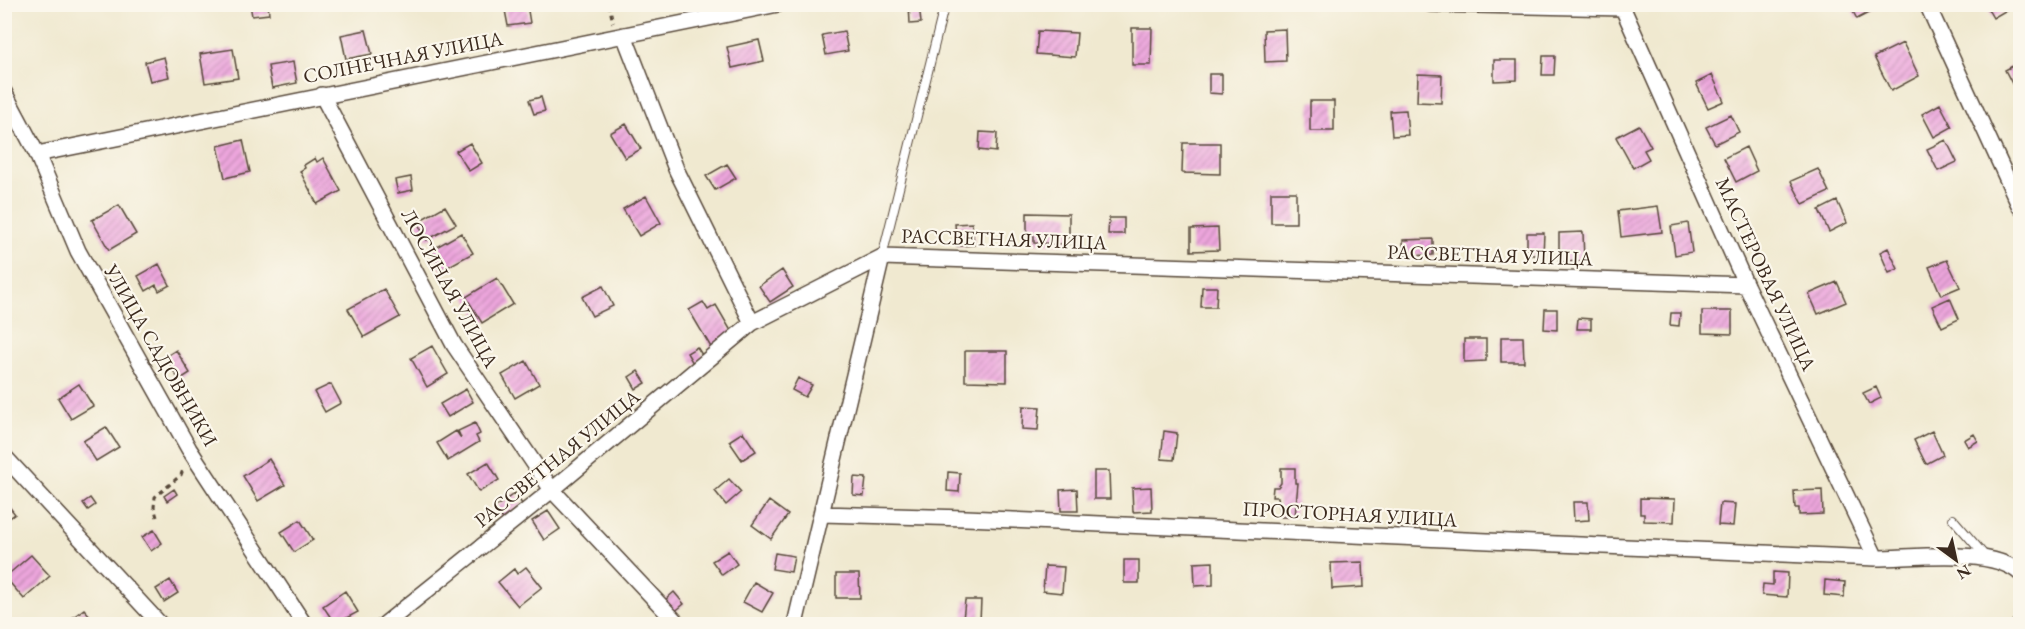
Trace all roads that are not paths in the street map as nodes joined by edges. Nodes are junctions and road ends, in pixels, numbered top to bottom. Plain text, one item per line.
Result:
1 (778, 4) edge
2 (948, 4) edge
3 (1430, 4) edge
4 (1927, 4) edge
5 (1622, 6) edge
6 (624, 35) junction
7 (4, 92) edge
8 (322, 95) junction
9 (37, 154) junction
10 (2020, 207) edge
11 (882, 257) junction
12 (1746, 285) junction
13 (752, 323) junction
14 (4, 456) edge
15 (552, 490) junction
16 (821, 514) junction
17 (1953, 519) dead end
18 (1876, 558) junction
19 (1986, 558) junction
20 (2020, 573) edge
21 (160, 624) edge
22 (304, 624) edge
23 (385, 624) edge
24 (678, 624) edge
25 (795, 624) edge

1 - 6 street, СОЛНЕЧНАЯ УЛИЦА
2 - 11 lane
3 - 5 street
4 - 10 street
5 - 12 street, МАСТЕРОВАЯ УЛИЦА
6 - 8 street, СОЛНЕЧНАЯ УЛИЦА
6 - 13 street
7 - 9 street, УЛИЦА САДОВНИКИ
8 - 9 street, СОЛНЕЧНАЯ УЛИЦА
8 - 15 street, ЛОСИНАЯ УЛИЦА
9 - 22 street, УЛИЦА САДОВНИКИ
11 - 12 street, РАССВЕТНАЯ УЛИЦА
11 - 13 street, РАССВЕТНАЯ УЛИЦА
11 - 16 street
12 - 18 street, МАСТЕРОВАЯ УЛИЦА
13 - 15 street, РАССВЕТНАЯ УЛИЦА
14 - 21 street
15 - 23 street, РАССВЕТНАЯ УЛИЦА
15 - 24 street, ЛОСИНАЯ УЛИЦА
16 - 18 street, ПРОСТОРНАЯ УЛИЦА
16 - 25 street
17 - 19 lane
18 - 19 street, ПРОСТОРНАЯ УЛИЦА
19 - 20 street, ПРОСТОРНАЯ УЛИЦА

